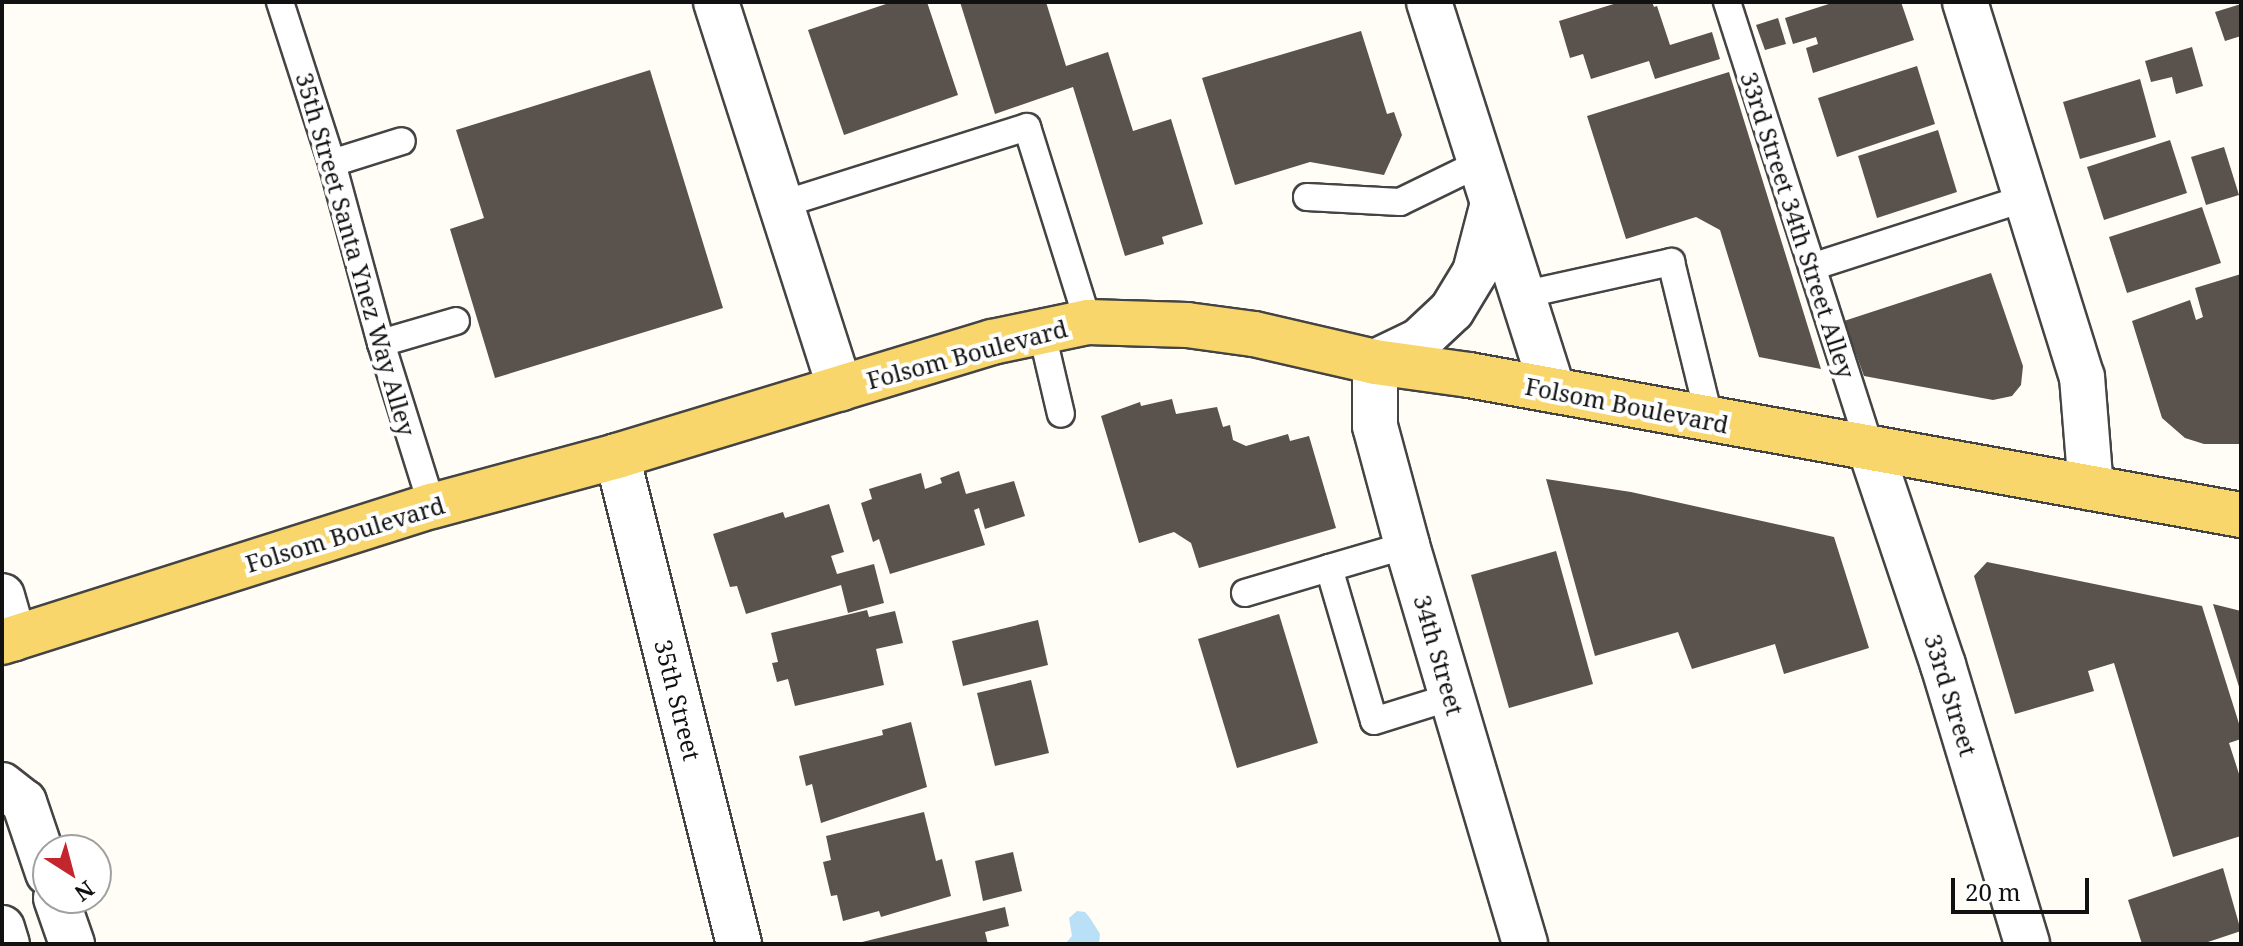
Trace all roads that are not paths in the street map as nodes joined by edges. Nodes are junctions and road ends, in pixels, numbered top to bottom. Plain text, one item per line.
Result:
1 (280, 2) edge
2 (716, 2) edge
3 (1429, 2) edge
4 (1727, 2) edge
5 (1965, 2) edge
6 (402, 141) dead end
7 (332, 163) junction
8 (1486, 183) junction
9 (1307, 197) dead end
10 (2026, 198) junction
11 (780, 205) junction
12 (1812, 267) junction
13 (1522, 295) junction
14 (456, 321) dead end
15 (1088, 322) junction
16 (1041, 329) junction
17 (381, 343) junction
18 (1375, 362) junction
19 (840, 389) junction
20 (1553, 390) junction
21 (1061, 414) dead end
22 (1710, 421) junction
23 (1870, 448) junction
24 (617, 456) junction
25 (2091, 488) junction
26 (432, 506) junction
27 (2241, 515) edge
28 (1407, 545) junction
29 (1329, 568) junction
30 (1245, 593) dead end
31 (2, 596) edge
32 (8, 640) edge
33 (1451, 697) junction
34 (2, 785) edge
35 (35, 834) edge
36 (62, 914) edge
37 (2, 928) edge
38 (7, 944) edge
39 (72, 944) edge
40 (739, 944) edge
41 (1525, 944) edge
42 (2027, 944) edge

1 - 7 lane, 35th Street Santa Ynez Way Alley
2 - 11 street
3 - 8 street
4 - 12 lane, 33rd Street 34th Street Alley
5 - 10 street
6 - 7 lane
7 - 17 lane, 35th Street Santa Ynez Way Alley
8 - 9 lane
8 - 13 street
8 - 18 street
10 - 12 lane
10 - 25 street
11 - 15 lane
11 - 19 street
12 - 23 lane, 33rd Street 34th Street Alley
13 - 20 street
13 - 22 lane
14 - 17 lane
15 - 16 main road, Folsom Boulevard
15 - 18 main road, Folsom Boulevard
16 - 19 main road, Folsom Boulevard
16 - 21 lane
17 - 26 lane, 35th Street Santa Ynez Way Alley
18 - 20 main road, Folsom Boulevard
18 - 28 street, 34th Street
19 - 24 main road, Folsom Boulevard
20 - 22 main road, Folsom Boulevard
22 - 23 main road, Folsom Boulevard
23 - 25 main road, Folsom Boulevard
23 - 42 street, 33rd Street
24 - 26 main road, Folsom Boulevard
24 - 40 street, 35th Street
25 - 27 main road, Folsom Boulevard
26 - 32 main road, Folsom Boulevard
28 - 29 lane
28 - 33 street, 34th Street
29 - 30 lane
29 - 33 lane
31 - 32 street
33 - 41 street, 34th Street
34 - 35 street
36 - 39 street
37 - 38 street

